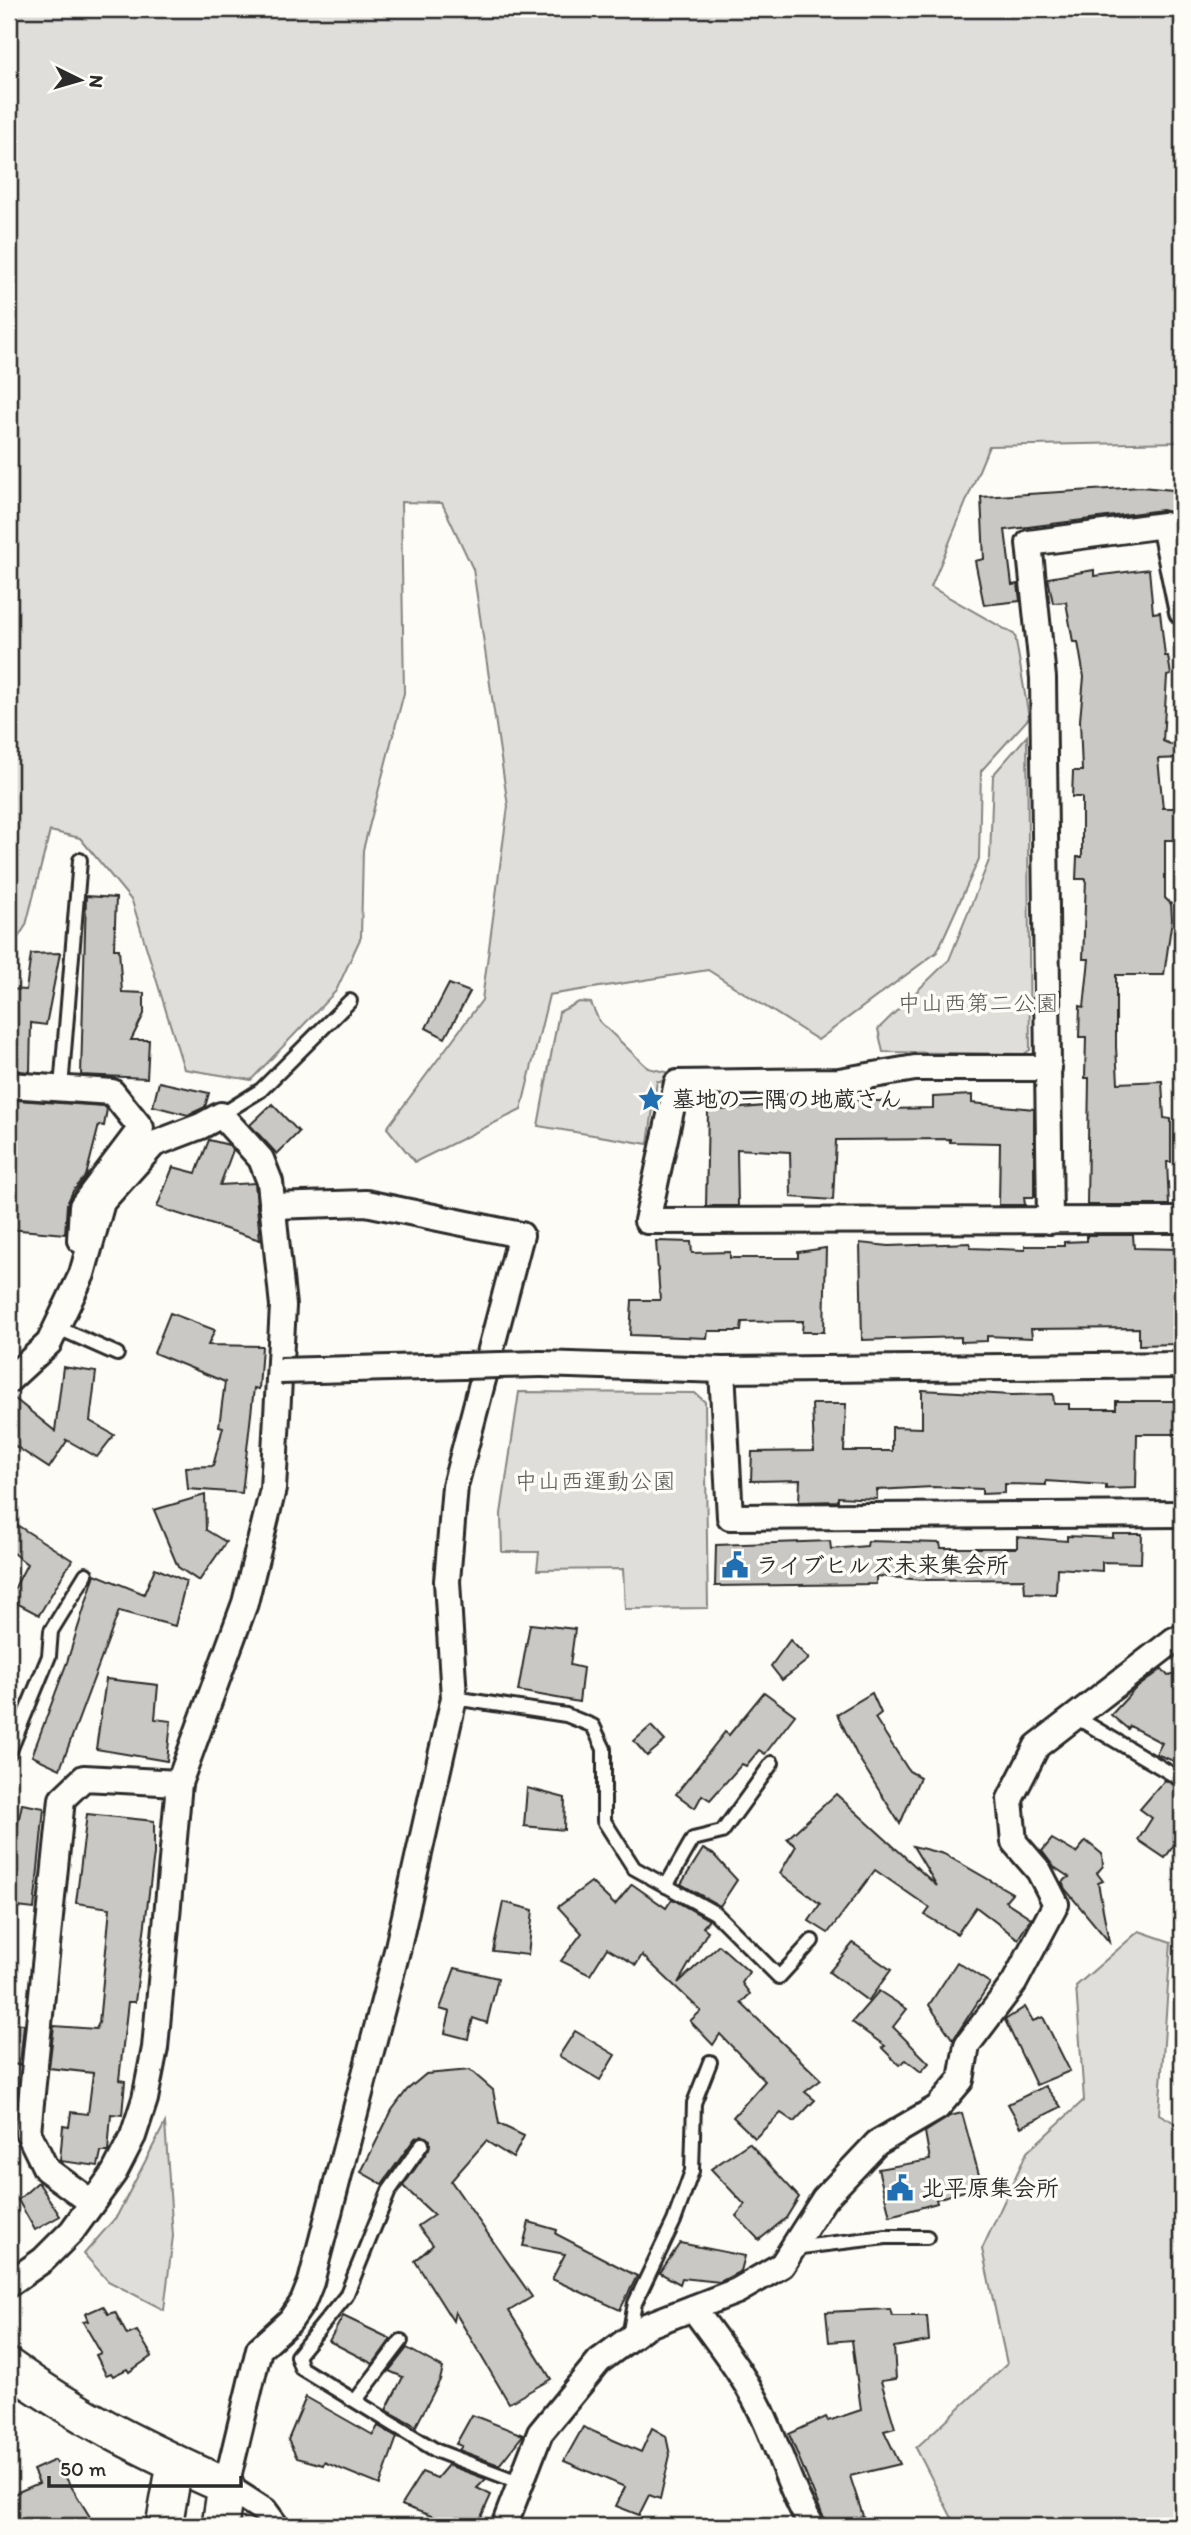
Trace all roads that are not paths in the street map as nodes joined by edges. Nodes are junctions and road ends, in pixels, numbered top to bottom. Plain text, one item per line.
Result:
1 (1182, 612) edge
2 (80, 860) dead end
3 (350, 1001) dead end
4 (1049, 1068) junction
5 (9, 1085) edge
6 (61, 1088) junction
7 (220, 1115) junction
8 (272, 1206) junction
9 (1182, 1220) edge
10 (1050, 1221) junction
11 (87, 1257) junction
12 (56, 1327) junction
13 (117, 1354) dead end
14 (1182, 1366) edge
15 (722, 1370) junction
16 (280, 1371) junction
17 (9, 1380) edge
18 (1182, 1514) edge
19 (86, 1574) dead end
20 (1182, 1637) edge
21 (454, 1698) junction
22 (1074, 1716) junction
23 (9, 1753) edge
24 (772, 1763) dead end
25 (1182, 1780) edge
26 (179, 1783) junction
27 (666, 1886) junction
28 (813, 1941) dead end
29 (710, 2062) dead end
30 (422, 2144) dead end
31 (91, 2202) junction
32 (927, 2237) dead end
33 (793, 2248) junction
34 (9, 2284) edge
35 (693, 2308) junction
36 (401, 2340) dead end
37 (628, 2340) junction
38 (9, 2367) edge
39 (356, 2400) junction
40 (175, 2464) junction
41 (520, 2483) junction
42 (226, 2486) junction
43 (164, 2526) edge
44 (220, 2526) edge
45 (276, 2526) edge
46 (504, 2526) edge
47 (812, 2526) edge

1 - 4 street
2 - 6 lane
3 - 7 lane
4 - 10 street
4 - 10 street
5 - 6 street
6 - 11 street
7 - 8 street
7 - 11 street
8 - 16 street
8 - 21 street
9 - 10 street
11 - 12 street
12 - 13 lane
12 - 17 street
14 - 15 street
15 - 16 street, bridge
15 - 18 street
16 - 26 street
19 - 23 lane
20 - 22 street
21 - 27 lane
21 - 42 street
22 - 25 lane
22 - 33 street
24 - 27 lane
26 - 31 street
26 - 31 street
27 - 28 lane
29 - 37 lane
30 - 39 lane
31 - 34 street
32 - 33 lane
33 - 35 street
35 - 37 street
35 - 47 street
36 - 39 lane
37 - 41 street
38 - 40 main road
39 - 41 lane
40 - 42 main road
40 - 43 main road
41 - 46 street
42 - 44 main road
42 - 45 street

